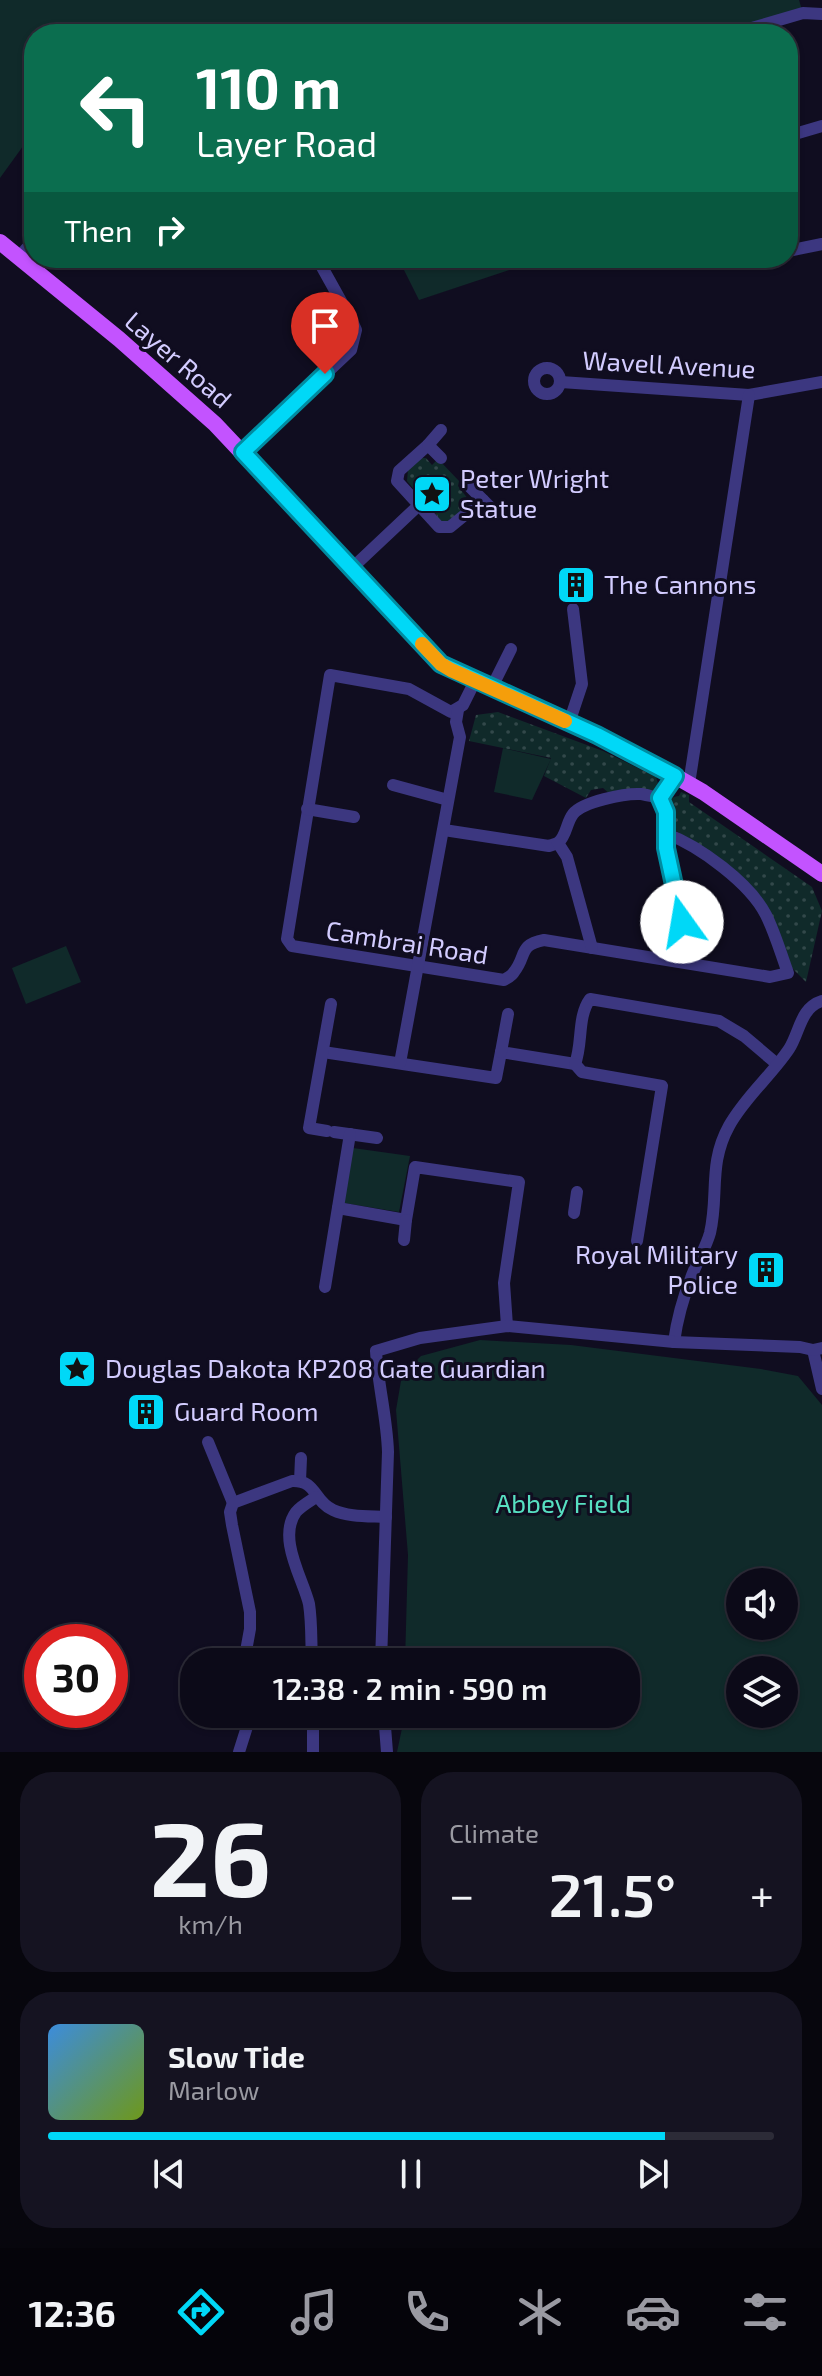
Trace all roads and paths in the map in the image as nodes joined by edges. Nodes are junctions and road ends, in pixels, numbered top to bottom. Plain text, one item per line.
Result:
1 (822, 14) edge
2 (765, 24) edge
3 (822, 126) edge
4 (798, 133) edge
5 (0, 242) edge
6 (822, 244) edge
7 (798, 249) edge
8 (24, 251) edge
9 (19, 257) junction
10 (24, 261) edge
11 (32, 268) edge
12 (323, 268) edge
13 (561, 382) dead end
14 (822, 382) edge
15 (749, 395) junction
16 (441, 430) dead end
17 (428, 445) junction
18 (243, 452) junction
19 (441, 458) dead end
20 (470, 487) dead end
21 (483, 500) junction
22 (418, 506) junction
23 (496, 513) dead end
24 (351, 569) junction
25 (573, 609) dead end
26 (511, 649) dead end
27 (475, 681) junction
28 (492, 687) junction
29 (457, 716) junction
30 (569, 723) junction
31 (682, 780) junction
32 (393, 785) dead end
33 (660, 798) junction
34 (448, 800) junction
35 (307, 809) junction
36 (354, 817) dead end
37 (444, 830) junction
38 (667, 834) junction
39 (558, 843) junction
40 (822, 874) edge
41 (685, 932) dead end
42 (592, 948) junction
43 (416, 967) junction
44 (822, 1001) edge
45 (331, 1004) dead end
46 (508, 1014) dead end
47 (323, 1052) junction
48 (501, 1052) junction
49 (400, 1063) junction
50 (575, 1064) junction
51 (777, 1064) junction
52 (350, 1134) junction
53 (377, 1138) dead end
54 (577, 1192) dead end
55 (338, 1208) junction
56 (574, 1213) dead end
57 (406, 1220) junction
58 (404, 1240) dead end
59 (637, 1241) dead end
60 (325, 1287) dead end
61 (507, 1326) junction
62 (674, 1342) junction
63 (817, 1349) edge
64 (822, 1389) edge
65 (208, 1442) dead end
66 (301, 1458) dead end
67 (300, 1481) junction
68 (316, 1497) junction
69 (233, 1503) junction
70 (386, 1517) junction
71 (247, 1648) edge
72 (311, 1648) edge
73 (381, 1648) edge
74 (247, 1728) edge
75 (313, 1728) edge
76 (385, 1728) edge
77 (239, 1752) edge
78 (313, 1752) edge
79 (387, 1752) edge

1 - 2 street
3 - 4 street
5 - 9 main road, Layer Road
6 - 7 street
8 - 9 street
9 - 10 main road, Layer Road
11 - 18 main road, Layer Road
12 - 18 street
13 - 15 street, Wavell Avenue
14 - 15 street, Wavell Avenue
15 - 31 street
16 - 17 street
17 - 19 street
17 - 22 street
18 - 24 main road, Layer Road
20 - 21 street
21 - 22 street
21 - 23 street
22 - 24 street
24 - 27 main road, Layer Road
25 - 30 street
26 - 28 street
27 - 28 main road, Layer Road
27 - 29 street
28 - 30 main road, Layer Road
29 - 34 street
29 - 35 street
30 - 31 main road, Layer Road
31 - 33 street
31 - 40 main road, Layer Road
32 - 34 street
33 - 38 street
33 - 39 street
34 - 37 street
35 - 36 street
35 - 43 street, Cambrai Road
37 - 39 street
37 - 43 street
38 - 41 street
38 - 42 street, Cambrai Road
39 - 42 street
42 - 43 street, Cambrai Road
43 - 49 street
44 - 51 street
45 - 47 street
46 - 48 street
47 - 49 street
47 - 52 street
48 - 49 street
48 - 50 street
50 - 51 street
50 - 59 street
51 - 62 street
52 - 53 street
52 - 55 street
54 - 56 street
55 - 57 street
55 - 60 street
57 - 58 street
57 - 61 street
61 - 62 street
61 - 70 street
62 - 63 street
63 - 64 street
65 - 69 street
66 - 67 street
67 - 68 street
67 - 69 street
68 - 70 street
68 - 72 street
69 - 71 street
70 - 73 street
74 - 77 street
75 - 78 street
76 - 79 street

